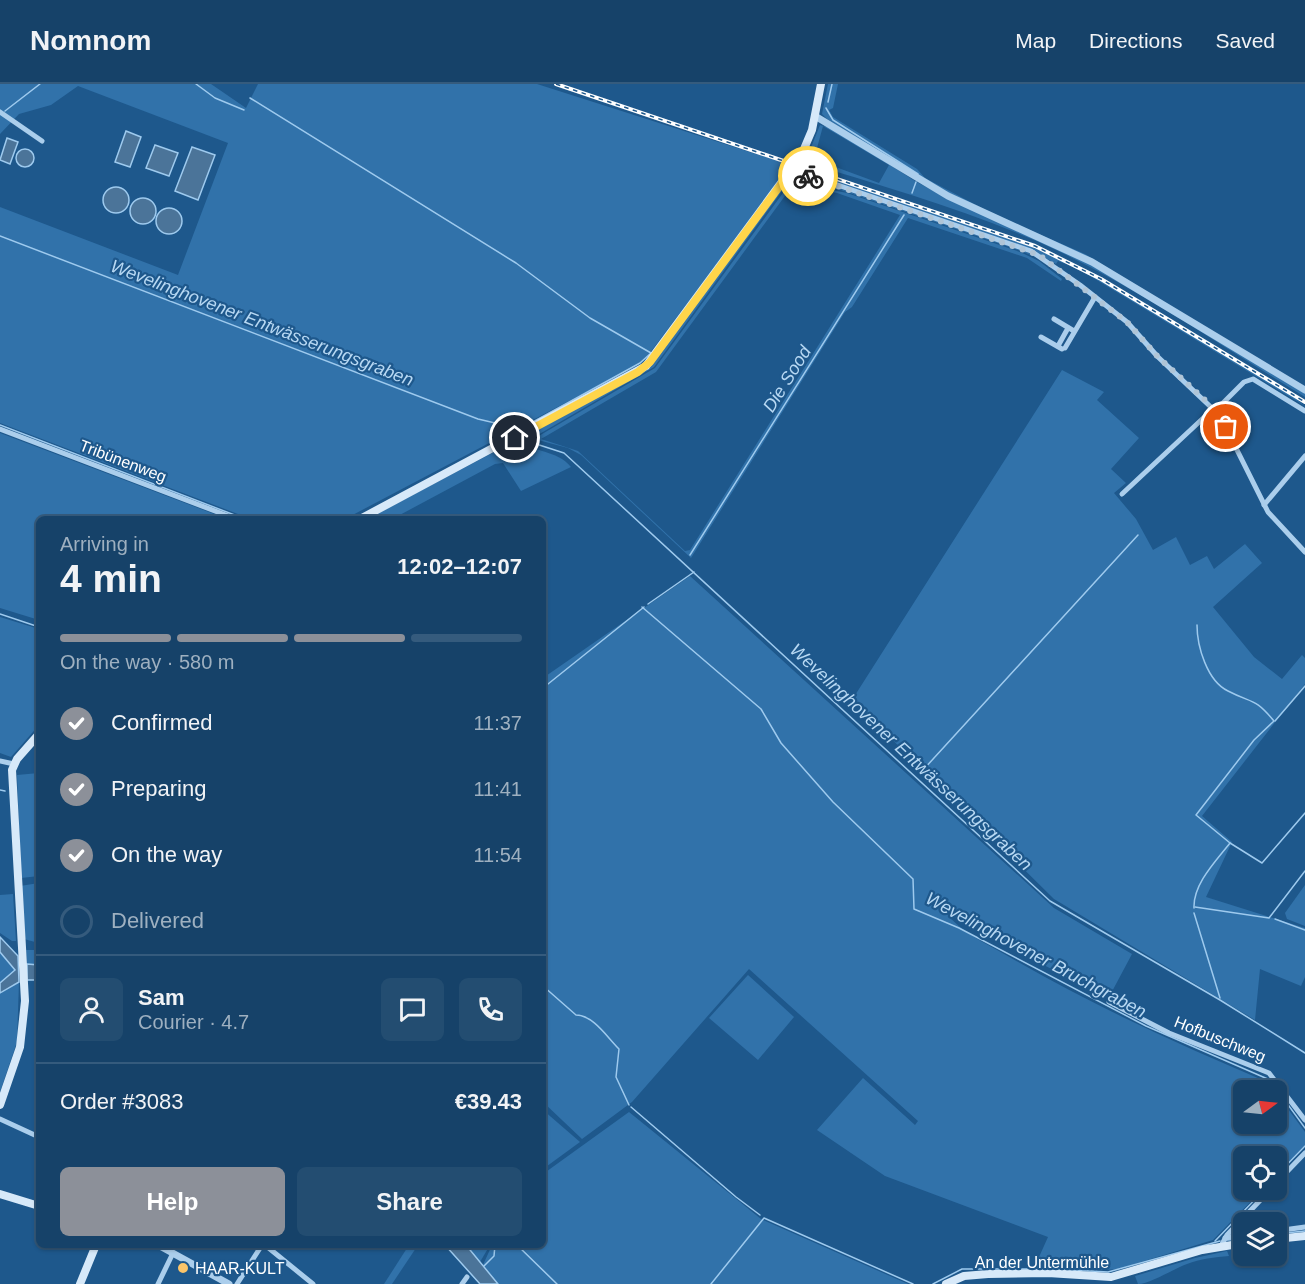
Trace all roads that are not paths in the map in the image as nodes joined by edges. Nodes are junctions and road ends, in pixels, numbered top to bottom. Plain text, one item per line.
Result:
1 (821, 84) edge
2 (0, 112) edge
3 (815, 116) junction
4 (42, 141) dead end
5 (790, 172) junction
6 (1095, 297) junction
7 (1054, 319) dead end
8 (1068, 327) junction
9 (1074, 331) junction
10 (1041, 337) dead end
11 (1062, 348) junction
12 (1305, 390) edge
13 (1214, 410) junction
14 (1305, 411) edge
15 (0, 429) edge
16 (1305, 456) edge
17 (1122, 494) dead end
18 (1264, 505) junction
19 (228, 516) edge
20 (366, 516) edge
21 (1305, 552) edge
22 (36, 738) edge
23 (0, 761) edge
24 (14, 764) junction
25 (1108, 1002) dead end
26 (0, 1105) edge
27 (0, 1119) edge
28 (1305, 1120) edge
29 (36, 1136) edge
30 (1305, 1153) edge
31 (1287, 1172) edge
32 (0, 1194) edge
33 (1261, 1200) edge
34 (36, 1205) edge
35 (1305, 1227) edge
36 (1287, 1229) edge
37 (1305, 1236) edge
38 (1287, 1238) edge
39 (1233, 1239) edge
40 (1223, 1242) junction
41 (1233, 1242) edge
42 (95, 1248) edge
43 (164, 1248) edge
44 (261, 1248) edge
45 (267, 1248) edge
46 (173, 1253) junction
47 (467, 1277) dead end
48 (80, 1284) edge
49 (158, 1284) edge
50 (229, 1284) edge
51 (237, 1284) edge
52 (313, 1284) edge
53 (462, 1284) edge
54 (946, 1284) edge

1 - 3 main road
2 - 4 street
3 - 5 main road
3 - 12 street
5 - 6 street
5 - 20 main road
6 - 9 street
6 - 13 street
7 - 8 street
8 - 9 street
8 - 11 street
9 - 11 street
10 - 11 street
13 - 14 street
13 - 17 street
13 - 18 street
15 - 19 street, Tribünenweg
16 - 18 street
18 - 21 street
22 - 24 main road
23 - 24 street
24 - 26 main road
25 - 28 street, Hofbuschweg
27 - 29 street
30 - 31 street
32 - 34 main road
33 - 40 street
35 - 36 street
37 - 38 main road
39 - 40 street
40 - 41 main road, An der Untermühle
40 - 54 main road, An der Untermühle
42 - 48 main road
43 - 46 street
44 - 51 street
45 - 52 street
46 - 49 street
46 - 50 street
47 - 53 street

